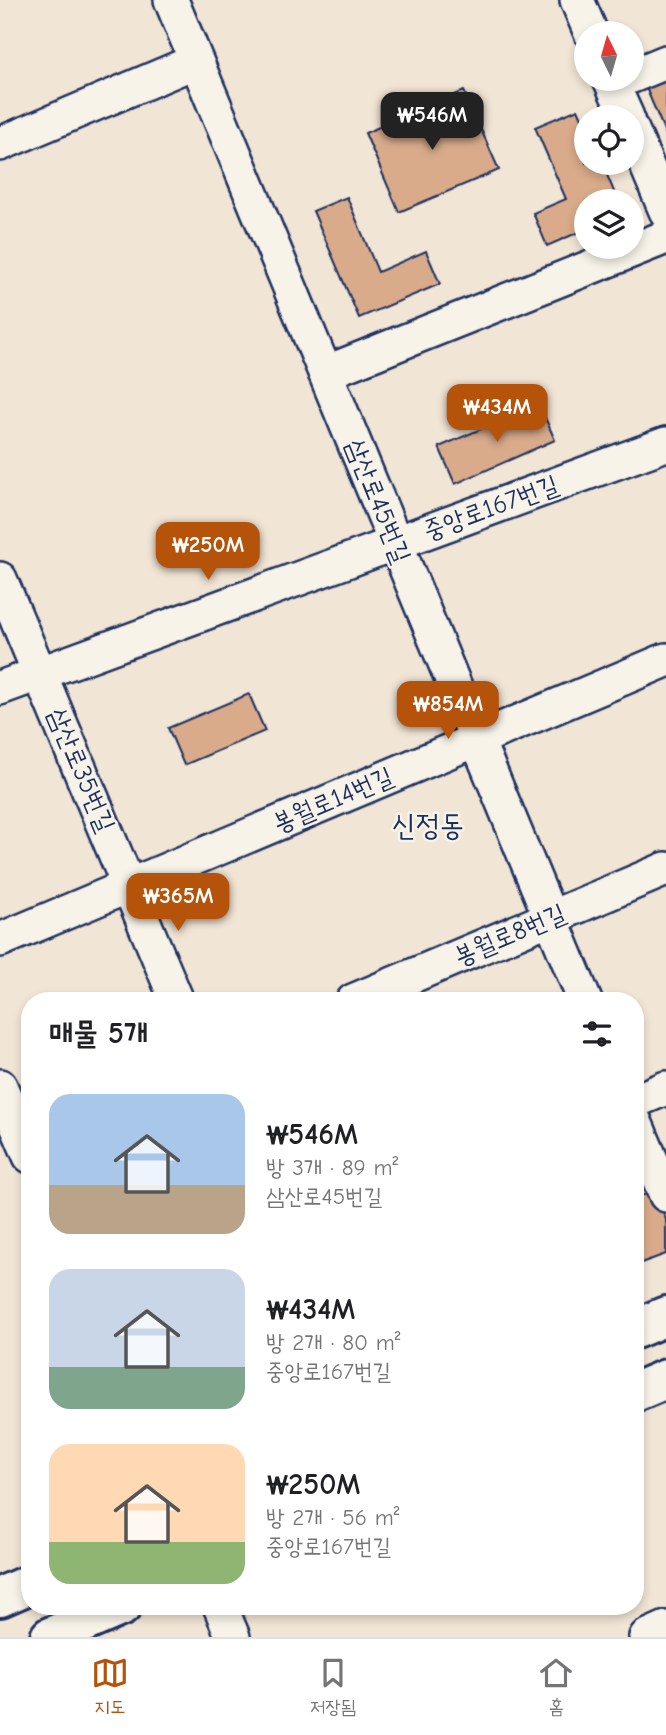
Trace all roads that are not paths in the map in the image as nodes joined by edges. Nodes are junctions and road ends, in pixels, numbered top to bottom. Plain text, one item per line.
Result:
1 (171, 0) edge
2 (577, 0) edge
3 (586, 21) edge
4 (196, 61) junction
5 (666, 62) edge
6 (644, 71) edge
7 (0, 144) edge
8 (644, 159) edge
9 (666, 211) edge
10 (666, 237) edge
11 (325, 373) junction
12 (666, 444) edge
13 (395, 543) junction
14 (0, 579) edge
15 (666, 660) edge
16 (39, 672) junction
17 (0, 688) edge
18 (477, 740) junction
19 (666, 869) edge
20 (129, 886) junction
21 (551, 918) junction
22 (0, 940) edge
23 (173, 992) edge
24 (375, 992) edge
25 (581, 992) edge
26 (0, 1086) edge
27 (666, 1088) edge
28 (644, 1097) edge
29 (644, 1143) edge
30 (21, 1146) edge
31 (666, 1195) edge
32 (666, 1316) edge
33 (644, 1325) edge
34 (666, 1379) edge
35 (644, 1388) edge
36 (101, 1615) edge
37 (224, 1615) edge
38 (666, 1628) edge
39 (50, 1637) edge
40 (233, 1637) edge
41 (646, 1637) edge

1 - 4 street, 삼산로45번길
2 - 3 street
4 - 7 street
4 - 11 street, 삼산로45번길
5 - 6 street
8 - 9 street
10 - 11 street
11 - 13 street, 삼산로45번길
12 - 13 street, 중앙로167번길
13 - 16 street, 중앙로167번길
13 - 18 street, 삼산로45번길
14 - 16 street, 삼산로35번길
15 - 18 street, 봉월로14번길
16 - 17 street, 중앙로167번길
16 - 20 street, 삼산로35번길
18 - 20 street, 봉월로14번길
18 - 21 street, 삼산로45번길
19 - 21 street, 봉월로8번길
20 - 22 street, 봉월로14번길
20 - 23 street, 삼산로35번길
21 - 24 street, 봉월로8번길
21 - 25 street, 삼산로45번길
26 - 30 street
27 - 28 street
29 - 31 street
32 - 33 main road
34 - 35 main road
36 - 39 main road
37 - 40 street
38 - 41 street

